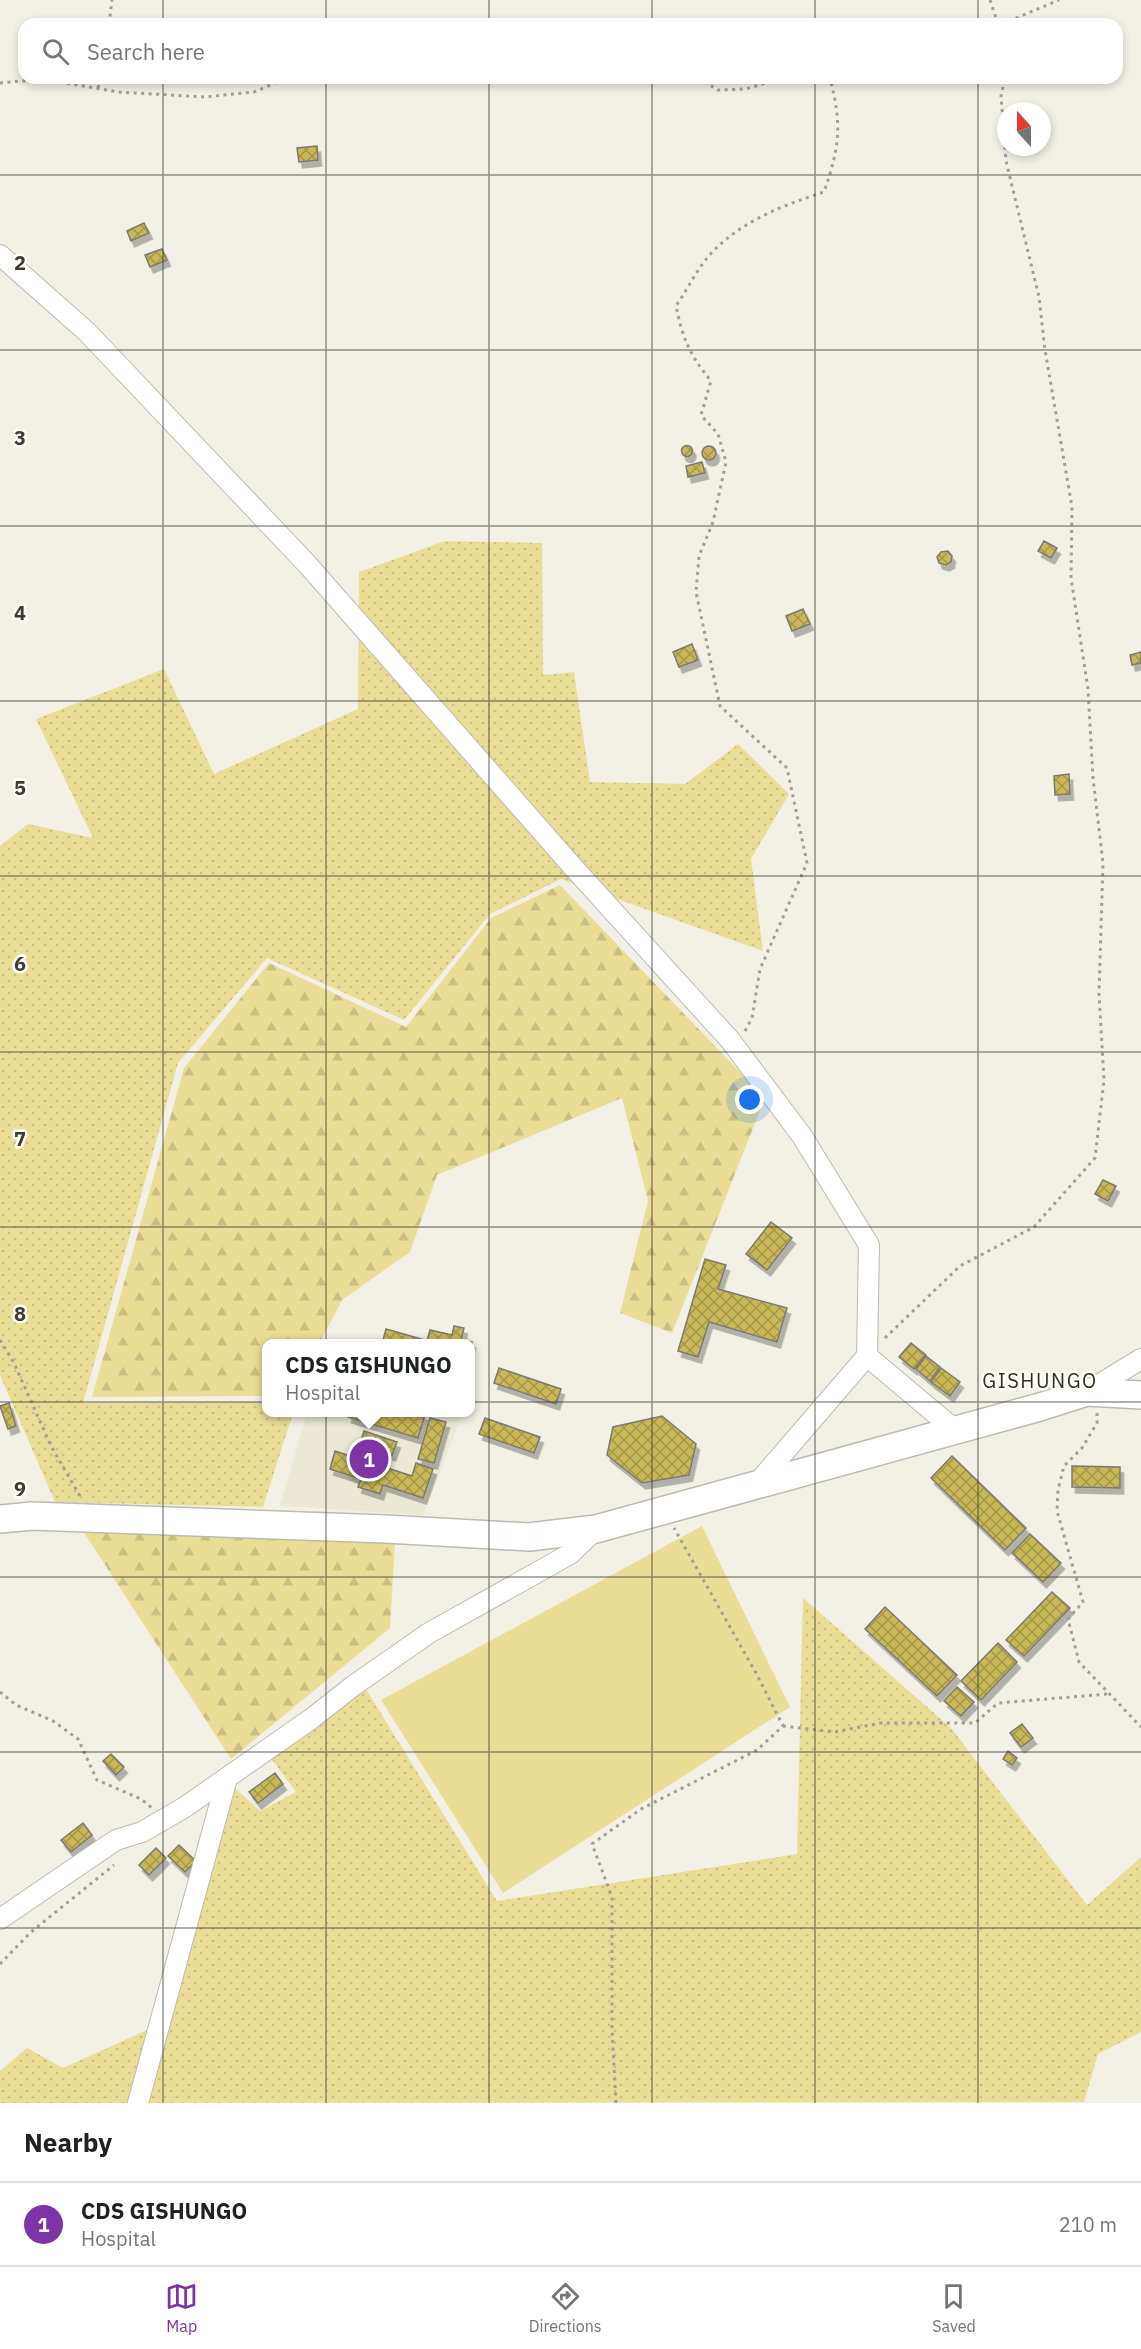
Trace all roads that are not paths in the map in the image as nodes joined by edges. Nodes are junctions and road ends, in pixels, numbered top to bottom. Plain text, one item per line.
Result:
1 (0, 255) edge
2 (867, 1356) junction
3 (1141, 1359) edge
4 (1087, 1392) junction
5 (1141, 1395) edge
6 (955, 1430) junction
7 (755, 1487) junction
8 (0, 1519) edge
9 (596, 1529) junction
10 (227, 1778) junction
11 (0, 1919) edge
12 (138, 2103) edge

1 - 2 street
2 - 6 street
2 - 7 street
3 - 4 street
4 - 5 street
4 - 6 street
6 - 7 street
7 - 9 street
8 - 9 street
9 - 10 street
10 - 11 street
10 - 12 street

